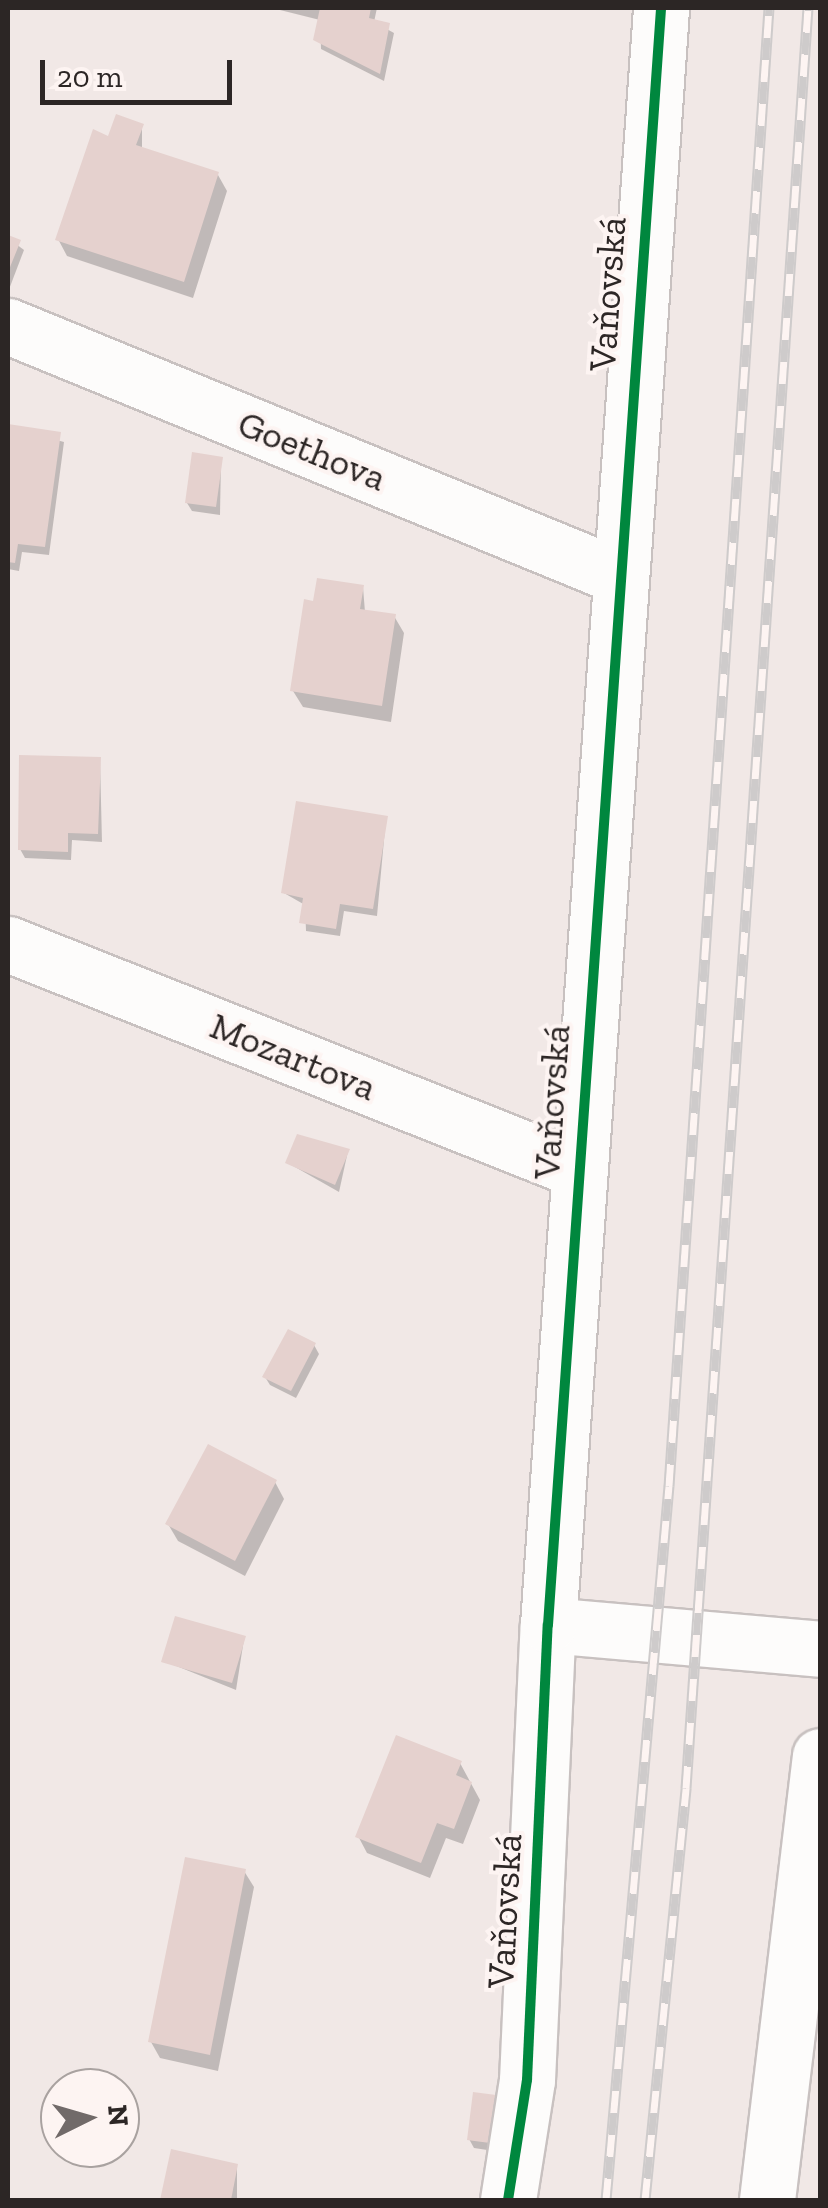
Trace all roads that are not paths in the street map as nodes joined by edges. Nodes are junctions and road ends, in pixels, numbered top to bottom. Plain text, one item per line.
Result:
1 (660, 8) edge
2 (8, 326) edge
3 (616, 575) junction
4 (8, 944) edge
5 (578, 1170) junction
6 (548, 1625) junction
7 (820, 1649) edge
8 (820, 1756) edge
9 (508, 2200) edge
10 (767, 2200) edge

1 - 3 street, Vaňovská
2 - 3 street, Goethova
3 - 5 street, Vaňovská
4 - 5 street, Mozartova
5 - 6 street, Vaňovská
6 - 7 street
6 - 9 street, Vaňovská
8 - 10 street

